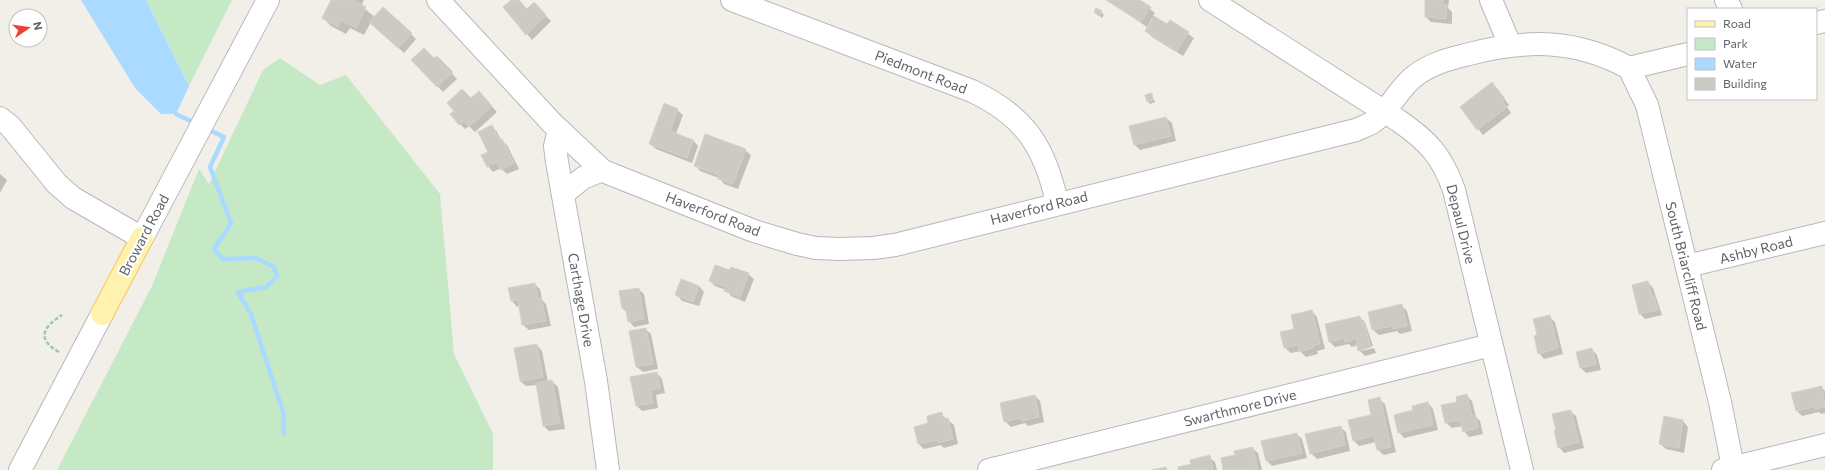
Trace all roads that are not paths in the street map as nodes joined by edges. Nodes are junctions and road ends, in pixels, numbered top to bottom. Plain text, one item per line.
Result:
1 (268, 0) edge
2 (438, 0) edge
3 (732, 0) edge
4 (1210, 0) edge
5 (1491, 0) edge
6 (1510, 45) junction
7 (1687, 54) edge
8 (1629, 68) junction
9 (1384, 111) junction
10 (0, 118) edge
11 (559, 130) junction
12 (602, 170) junction
13 (563, 194) junction
14 (1057, 203) junction
15 (1825, 233) edge
16 (142, 238) junction
17 (1687, 266) junction
18 (102, 314) joint
19 (1491, 345) junction
20 (1825, 444) edge
21 (1728, 469) edge
22 (20, 470) edge
23 (608, 470) edge
24 (989, 470) edge
25 (1522, 470) edge

1 - 16 street, Broward Road
2 - 11 street, Haverford Road
3 - 14 street, Piedmont Road
4 - 9 street, Depaul Drive
5 - 6 street
6 - 8 street, Haverford Road
6 - 9 street, Haverford Road
7 - 8 street
8 - 17 street, South Briarcliff Road
9 - 14 street, Haverford Road
9 - 19 street, Depaul Drive
10 - 16 street
11 - 12 street, Haverford Road
11 - 13 street, Carthage Drive
12 - 13 street
12 - 14 street, Haverford Road
13 - 23 street, Carthage Drive
15 - 17 street, Ashby Road
16 - 18 main road, Broward Road
17 - 21 street, South Briarcliff Road
18 - 22 street, Broward Road
19 - 24 street, Swarthmore Drive
19 - 25 street, Depaul Drive
20 - 21 street

